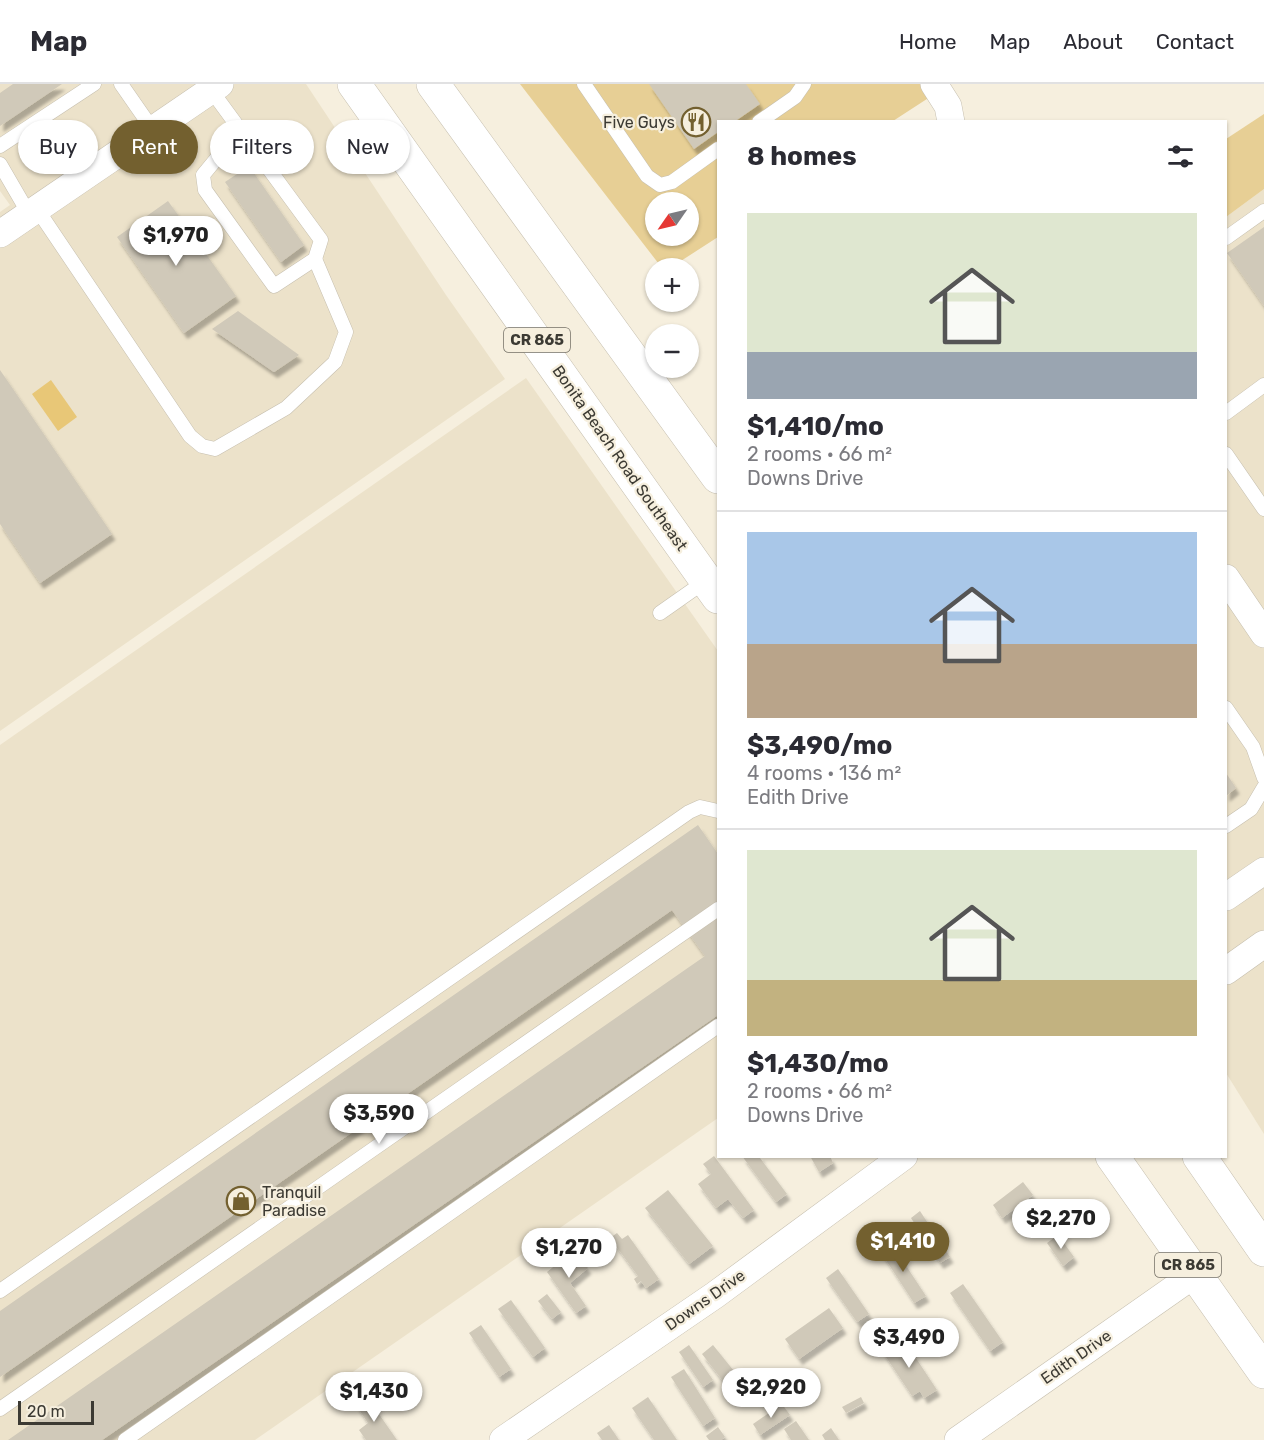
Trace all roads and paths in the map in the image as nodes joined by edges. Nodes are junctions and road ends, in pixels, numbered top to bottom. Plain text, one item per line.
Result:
1 (94, 84) edge
2 (121, 84) edge
3 (354, 84) edge
4 (433, 84) edge
5 (584, 84) edge
6 (804, 84) edge
7 (934, 84) edge
8 (216, 87) edge
9 (146, 120) edge
10 (168, 120) edge
11 (234, 120) edge
12 (762, 120) edge
13 (951, 120) edge
14 (0, 146) edge
15 (717, 150) edge
16 (110, 159) edge
17 (0, 164) edge
18 (210, 166) edge
19 (272, 174) edge
20 (1264, 211) edge
21 (33, 212) junction
22 (0, 234) edge
23 (1227, 237) edge
24 (315, 259) junction
25 (1264, 386) edge
26 (1227, 412) edge
27 (1227, 455) edge
28 (717, 476) edge
29 (1264, 509) edge
30 (1227, 579) edge
31 (713, 589) edge
32 (660, 614) dead end
33 (1264, 632) edge
34 (1227, 709) edge
35 (1264, 778) edge
36 (1264, 787) edge
37 (717, 810) edge
38 (1227, 825) edge
39 (1264, 871) edge
40 (1227, 896) edge
41 (717, 910) edge
42 (1264, 944) edge
43 (1227, 970) edge
44 (717, 1027) edge
45 (901, 1158) edge
46 (1113, 1158) edge
47 (1200, 1158) edge
48 (1264, 1250) edge
49 (1195, 1275) junction
50 (0, 1291) edge
51 (1264, 1372) edge
52 (0, 1409) edge
53 (125, 1440) edge
54 (503, 1440) edge
55 (958, 1440) edge

1 - 14 lane
2 - 9 lane
3 - 31 main road, Bonita Beach Road Southeast / CR 865
4 - 28 main road
5 - 15 lane
6 - 12 lane
7 - 13 street
8 - 10 street
8 - 11 lane
16 - 21 street
17 - 21 lane
18 - 24 lane
19 - 24 lane
20 - 23 lane
21 - 22 street
21 - 24 lane
25 - 26 lane
27 - 29 lane
30 - 33 street
31 - 32 lane
34 - 35 lane
36 - 38 lane
37 - 50 lane
39 - 40 street
41 - 52 lane
42 - 43 street
44 - 53 lane
45 - 54 street, Downs Drive
46 - 49 main road, CR 865
47 - 48 main road
49 - 51 main road, CR 865
49 - 55 street, Edith Drive

